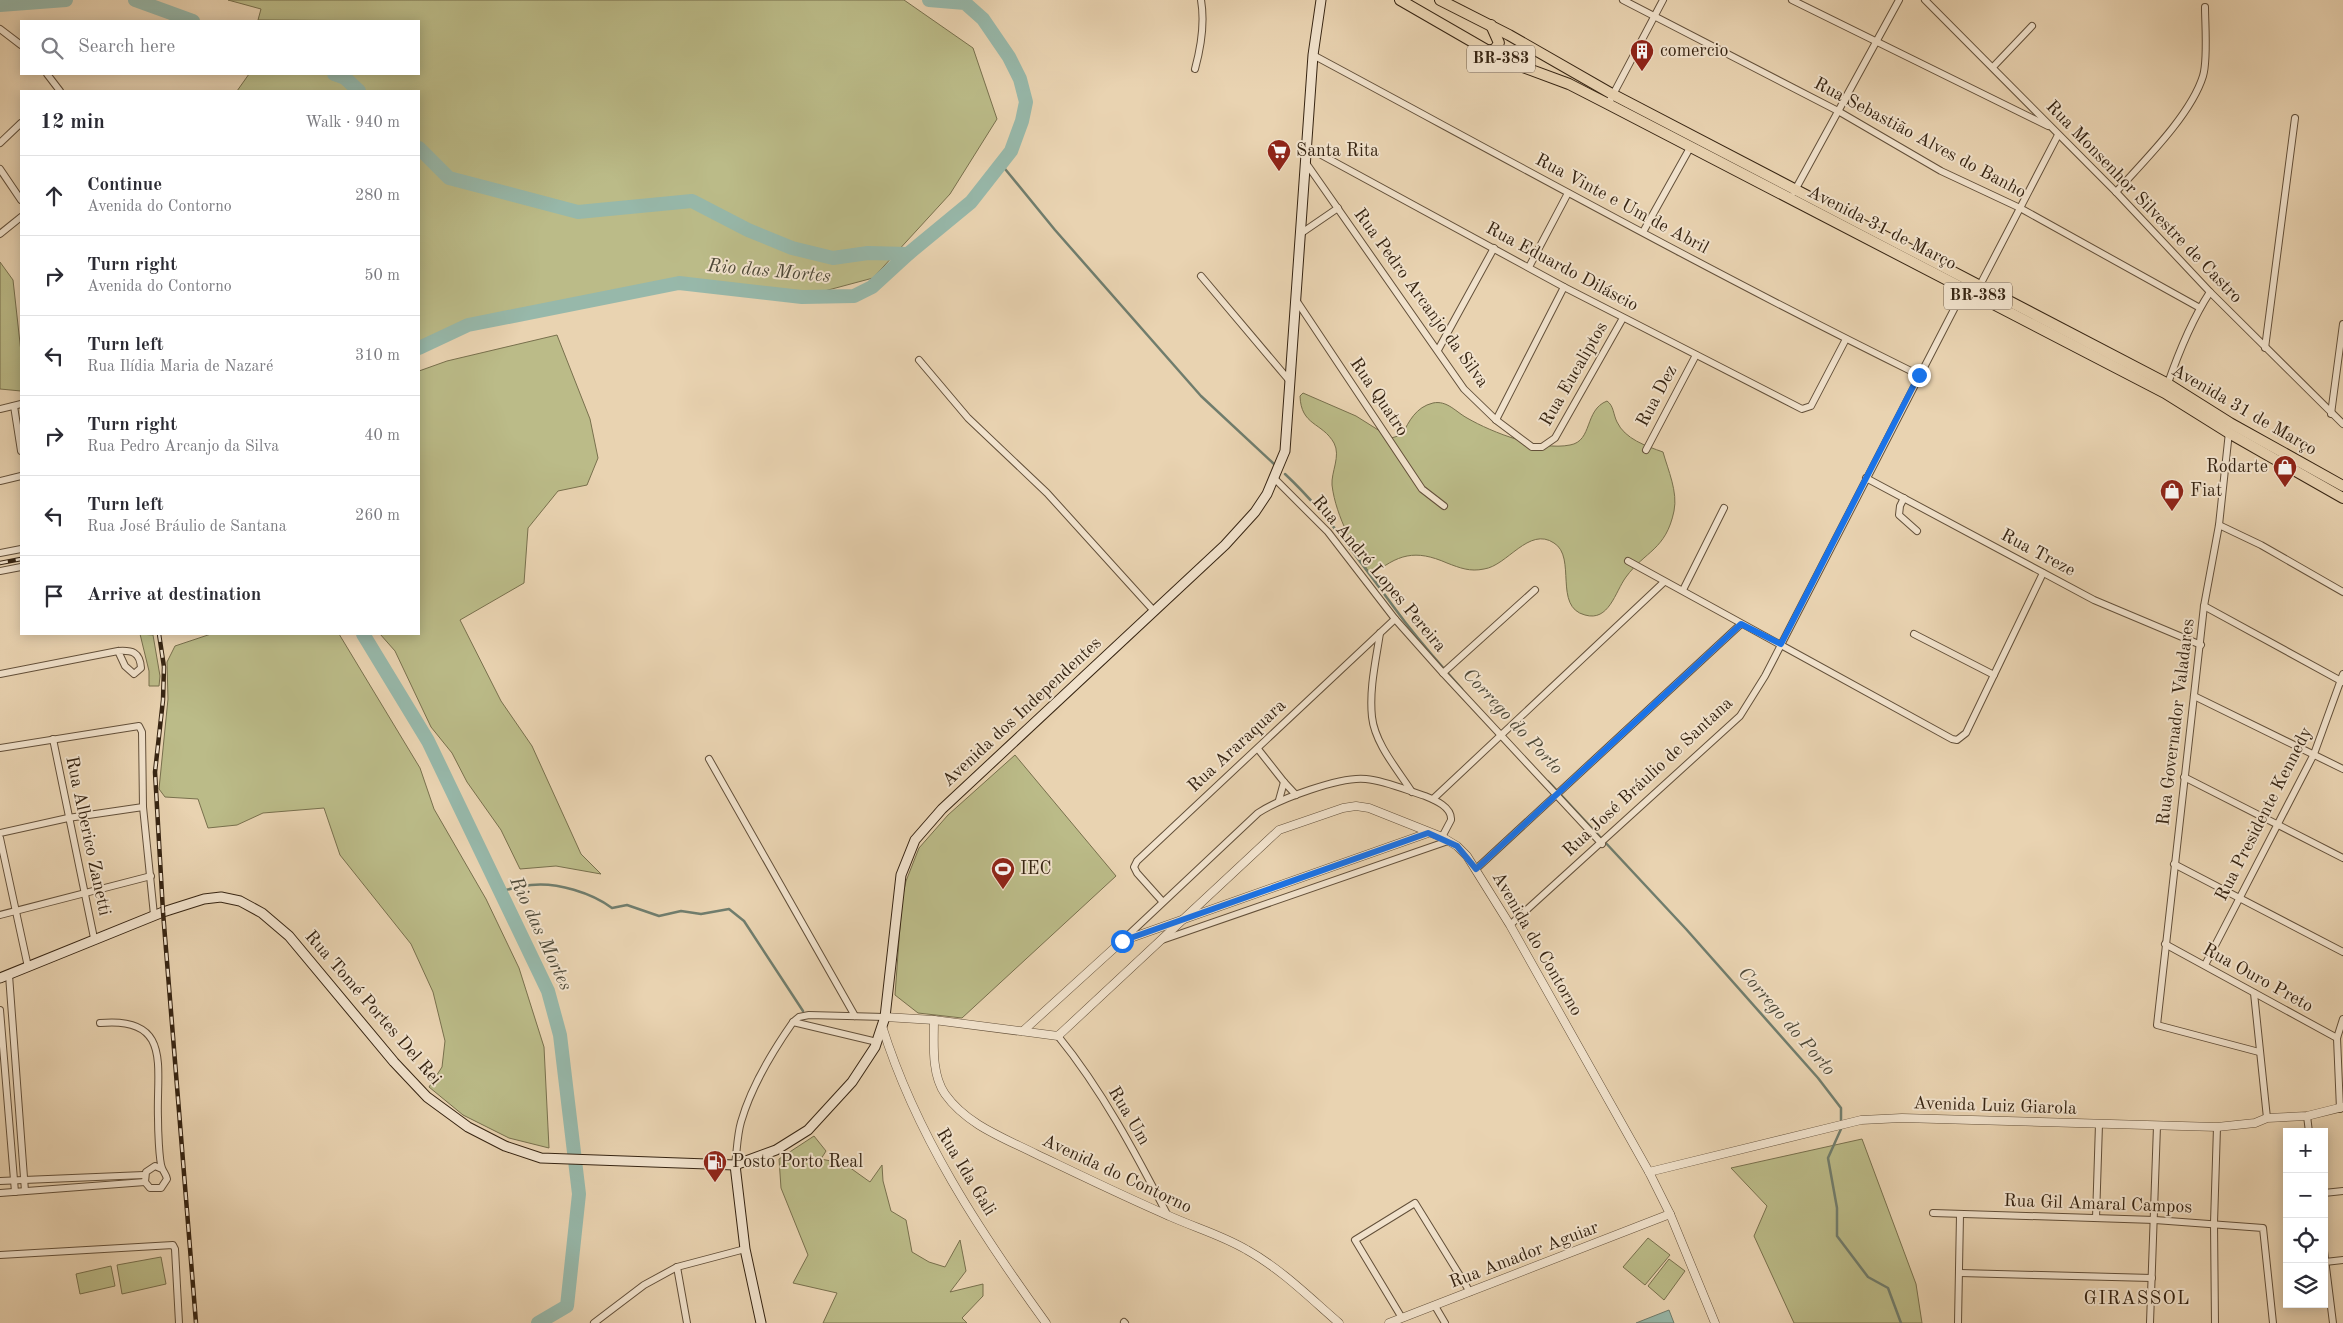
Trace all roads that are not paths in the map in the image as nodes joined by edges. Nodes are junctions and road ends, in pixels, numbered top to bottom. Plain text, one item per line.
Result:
1 (1201, 0) edge
2 (1400, 0) edge
3 (1440, 0) edge
4 (1623, 0) edge
5 (1663, 0) edge
6 (1792, 0) edge
7 (1899, 0) edge
8 (1925, 0) edge
9 (1322, 1) edge
10 (2205, 6) dead end
11 (1655, 16) junction
12 (1491, 25) junction
13 (2032, 26) dead end
14 (0, 29) edge
15 (1876, 43) junction
16 (20, 44) edge
17 (1487, 51) junction
18 (1313, 55) junction
19 (1993, 67) junction
20 (1195, 69) dead end
21 (48, 75) edge
22 (57, 90) edge
23 (1610, 99) junction
24 (1838, 111) junction
25 (2295, 118) dead end
26 (20, 124) edge
27 (2051, 128) junction
28 (2058, 135) junction
29 (0, 143) edge
30 (1305, 146) junction
31 (1691, 146) junction
32 (1306, 163) junction
33 (0, 169) edge
34 (2116, 192) junction
35 (1568, 193) junction
36 (1793, 194) junction
37 (20, 199) edge
38 (1338, 208) junction
39 (2020, 208) junction
40 (20, 218) edge
41 (1643, 232) junction
42 (0, 234) edge
43 (1299, 234) junction
44 (1494, 248) junction
45 (1530, 268) junction
46 (1201, 276) dead end
47 (1967, 285) junction
48 (1564, 287) junction
49 (1977, 290) junction
50 (2210, 292) junction
51 (1295, 299) junction
52 (2200, 308) junction
53 (1624, 318) junction
54 (2343, 324) edge
55 (1846, 339) junction
56 (2265, 348) junction
57 (1438, 350) junction
58 (1696, 355) junction
59 (919, 360) dead end
60 (1919, 375) junction
61 (1288, 379) junction
62 (2167, 389) junction
63 (18, 405) edge
64 (0, 409) edge
65 (2331, 414) junction
66 (1496, 420) junction
67 (2343, 424) edge
68 (2229, 428) junction
69 (20, 436) edge
70 (1548, 444) joint
71 (2266, 449) junction
72 (1646, 450) dead end
73 (20, 476) edge
74 (1866, 478) junction
75 (1275, 479) junction
76 (0, 480) edge
77 (2343, 486) edge
78 (1904, 498) junction
79 (2343, 498) edge
80 (1444, 506) dead end
81 (1724, 508) dead end
82 (2218, 525) junction
83 (1917, 531) dead end
84 (20, 549) edge
85 (0, 553) edge
86 (1628, 561) dead end
87 (20, 567) edge
88 (0, 571) edge
89 (2042, 573) junction
90 (1664, 582) junction
91 (1535, 590) dead end
92 (1683, 590) junction
93 (2343, 592) edge
94 (2204, 606) junction
95 (1154, 611) junction
96 (1395, 619) junction
97 (1741, 624) junction
98 (1380, 632) junction
99 (1914, 634) dead end
100 (1781, 644) junction
101 (2201, 645) junction
102 (118, 650) dead end
103 (1445, 671) junction
104 (0, 674) edge
105 (2343, 674) edge
106 (1994, 676) junction
107 (2342, 682) edge
108 (2194, 696) junction
109 (1500, 735) junction
110 (53, 739) junction
111 (0, 748) edge
112 (1258, 749) junction
113 (2314, 754) junction
114 (709, 759) dead end
115 (2343, 769) edge
116 (2184, 777) junction
117 (1284, 782) junction
118 (1412, 792) junction
119 (1296, 796) junction
120 (1556, 796) junction
121 (1433, 799) junction
122 (1279, 800) junction
123 (144, 807) junction
124 (68, 818) junction
125 (2279, 824) junction
126 (0, 833) edge
127 (1428, 833) junction
128 (0, 838) edge
129 (1445, 839) junction
130 (1604, 842) junction
131 (2343, 858) edge
132 (2174, 864) junction
133 (1476, 869) junction
134 (151, 876) junction
135 (84, 893) junction
136 (2239, 899) junction
137 (1162, 901) junction
138 (16, 912) junction
139 (0, 915) edge
140 (154, 915) junction
141 (1181, 921) junction
142 (1510, 924) junction
143 (94, 938) junction
144 (1161, 940) junction
145 (1122, 941) junction
146 (2165, 944) junction
147 (2343, 952) edge
148 (2205, 965) junction
149 (28, 967) junction
150 (4, 976) edge
151 (2254, 993) junction
152 (0, 1010) edge
153 (856, 1016) junction
154 (885, 1017) junction
155 (2343, 1019) edge
156 (934, 1020) junction
157 (793, 1022) junction
158 (100, 1023) dead end
159 (882, 1026) junction
160 (2341, 1029) edge
161 (1023, 1031) junction
162 (1058, 1036) junction
163 (2337, 1038) junction
164 (877, 1042) junction
165 (2259, 1052) junction
166 (15, 1060) junction
167 (4, 1061) junction
168 (8, 1106) junction
169 (18, 1106) junction
170 (2342, 1108) edge
171 (2307, 1116) junction
172 (2267, 1118) junction
173 (2099, 1124) junction
174 (2157, 1126) junction
175 (2217, 1127) junction
176 (2308, 1128) edge
177 (735, 1165) junction
178 (162, 1169) junction
179 (1649, 1172) junction
180 (24, 1179) junction
181 (145, 1179) junction
182 (14, 1180) junction
183 (0, 1181) edge
184 (25, 1191) junction
185 (2343, 1191) edge
186 (15, 1192) junction
187 (0, 1193) edge
188 (2328, 1193) edge
189 (1933, 1213) dead end
190 (1670, 1214) junction
191 (1960, 1215) junction
192 (1168, 1216) junction
193 (2096, 1218) junction
194 (2155, 1220) junction
195 (2214, 1223) junction
196 (745, 1249) junction
197 (0, 1255) edge
198 (2343, 1260) edge
199 (2328, 1262) edge
200 (2326, 1263) edge
201 (677, 1267) junction
202 (1960, 1273) junction
203 (2152, 1278) junction
204 (1470, 1292) junction
205 (1435, 1306) junction
206 (1402, 1318) junction
207 (598, 1321) edge
208 (179, 1323) edge
209 (687, 1323) edge
210 (761, 1323) edge
211 (1046, 1323) edge
212 (1339, 1323) edge
213 (1389, 1323) edge
214 (1445, 1323) edge
215 (1715, 1323) edge
216 (1958, 1323) edge
217 (2150, 1323) edge
218 (2215, 1323) edge
219 (2273, 1323) edge
220 (2333, 1323) edge

1 - 20 street
2 - 17 main road, Avenida 31 de Março / BR-383
3 - 12 main road, Avenida 31 de Março / BR-383
4 - 11 street, Rua Sebastião Alves do Banho
5 - 11 street
6 - 15 street
7 - 15 street
8 - 19 street, Rua Monsenhor Silvestre de Castro
9 - 18 main road, Avenida dos Independentes
10 - 34 street
11 - 23 street
11 - 24 street, Rua Sebastião Alves do Banho
12 - 17 main road
12 - 23 main road, Avenida 31 de Março / BR-383
13 - 19 street
14 - 16 street
15 - 24 street
15 - 27 street
17 - 23 main road, Avenida 31 de Março / BR-383
18 - 30 main road, Avenida dos Independentes
18 - 35 street, Rua Vinte e Um de Abril
19 - 27 street, Rua Monsenhor Silvestre de Castro
21 - 22 street
23 - 31 main road, Avenida 31 de Março / BR-383
23 - 36 main road, Avenida 31 de Março / BR-383
24 - 36 street
24 - 39 street, Rua Sebastião Alves do Banho
25 - 56 street
26 - 29 street
27 - 28 street, Rua Monsenhor Silvestre de Castro
28 - 34 street, Rua Monsenhor Silvestre de Castro
28 - 39 street
30 - 32 main road, Avenida dos Independentes
30 - 44 street, Rua Eduardo Diláscio
31 - 36 main road, Avenida 31 de Março / BR-383
31 - 41 street
32 - 38 street, Rua Pedro Arcanjo da Silva
32 - 43 main road, Avenida dos Independentes
33 - 37 street
34 - 50 street, Rua Monsenhor Silvestre de Castro
35 - 41 street, Rua Vinte e Um de Abril
35 - 45 street
36 - 47 main road, Avenida 31 de Março / BR-383
38 - 43 street
38 - 57 street, Rua Pedro Arcanjo da Silva
39 - 49 street
39 - 52 street, Rua Sebastião Alves do Banho
40 - 42 street
41 - 55 street, Rua Vinte e Um de Abril
43 - 51 main road, Avenida dos Independentes
44 - 45 street, Rua Eduardo Diláscio
44 - 57 street
45 - 48 street, Rua Eduardo Diláscio
46 - 61 street
47 - 49 main road, Avenida 31 de Março / BR-383
47 - 60 street, Rua José Bráulio de Santana
48 - 53 street, Rua Eduardo Diláscio
48 - 66 street
49 - 62 main road, Avenida 31 de Março / BR-383
50 - 52 street
50 - 56 street, Rua Monsenhor Silvestre de Castro
51 - 61 main road, Avenida dos Independentes
51 - 80 street, Rua Quatro
52 - 62 street
53 - 58 street, Rua Eduardo Diláscio
53 - 70 street, Rua Eucaliptos
54 - 65 street
55 - 58 street, Rua Eduardo Diláscio
55 - 60 street, Rua Vinte e Um de Abril
56 - 65 street, Rua Monsenhor Silvestre de Castro
57 - 66 street, Rua Pedro Arcanjo da Silva
58 - 72 street, Rua Dez
59 - 95 street
60 - 74 street, Rua José Bráulio de Santana
61 - 75 main road, Avenida dos Independentes
62 - 68 main road, Avenida 31 de Março / BR-383
63 - 64 street
63 - 69 street
65 - 67 street, Rua Monsenhor Silvestre de Castro
66 - 70 street, Rua Pedro Arcanjo da Silva
68 - 71 main road, Avenida 31 de Março / BR-383
68 - 82 street, Rua Governador Valadares
71 - 77 main road, Avenida 31 de Março / BR-383
71 - 79 main road, Avenida 31 de Março / BR-383
73 - 76 street
74 - 78 street, Rua Treze
74 - 100 street, Rua José Bráulio de Santana
75 - 95 main road, Avenida dos Independentes
75 - 96 street, Rua André Lopes Pereira
78 - 83 street
78 - 89 street, Rua Treze
81 - 92 street
82 - 93 street
82 - 94 street, Rua Governador Valadares
84 - 85 street
86 - 90 street
87 - 88 street
89 - 101 street, Rua Treze
89 - 106 street
90 - 92 street
90 - 109 street
91 - 103 street
92 - 97 street
94 - 101 street, Rua Governador Valadares
94 - 107 street
95 - 154 main road, Avenida dos Independentes
96 - 98 street, Rua Araraquara
96 - 103 street, Rua André Lopes Pereira
97 - 100 street
97 - 120 street
98 - 112 street, Rua Araraquara
98 - 118 street
99 - 106 street
100 - 106 street
100 - 130 street, Rua José Bráulio de Santana
101 - 108 street, Rua Governador Valadares
102 - 104 street
103 - 109 street, Rua André Lopes Pereira
105 - 107 street, Rua Presidente Kennedy
107 - 113 street, Rua Presidente Kennedy
108 - 113 street
108 - 116 street, Rua Governador Valadares
109 - 120 street, Rua André Lopes Pereira
109 - 121 street
110 - 111 street
110 - 123 street
110 - 124 street, Rua Alberico Zanetti
112 - 117 street
112 - 137 street, Rua Araraquara
113 - 115 street
113 - 125 street, Rua Presidente Kennedy
114 - 153 street
116 - 125 street
116 - 132 street, Rua Governador Valadares
117 - 119 street
117 - 122 street
118 - 119 street
118 - 121 street
119 - 122 street
120 - 130 street, Rua André Lopes Pereira
120 - 133 street
121 - 129 street
122 - 137 street
123 - 124 street
123 - 134 street
124 - 126 street
124 - 135 street, Rua Alberico Zanetti
125 - 131 street
125 - 136 street, Rua Presidente Kennedy
127 - 129 street, Avenida do Contorno
127 - 141 street
127 - 141 street, Avenida do Contorno
128 - 138 street
129 - 133 street, Avenida do Contorno
129 - 144 street
130 - 142 street, Rua José Bráulio de Santana
132 - 136 street
132 - 146 street, Rua Governador Valadares
133 - 142 street, Avenida do Contorno
134 - 135 street
134 - 140 street
135 - 138 street
135 - 143 street, Rua Alberico Zanetti
136 - 147 street
136 - 148 street, Rua Presidente Kennedy
137 - 145 street
138 - 139 street
138 - 149 street
140 - 143 main road, Rua Tomé Portes Del Rei
140 - 177 main road, Rua Tomé Portes Del Rei
141 - 144 street
141 - 145 street
142 - 179 street, Avenida do Contorno
143 - 149 main road, Rua Tomé Portes Del Rei
144 - 162 street
145 - 161 street
146 - 148 street, Rua Ouro Preto
146 - 165 street, Rua Governador Valadares
148 - 151 street, Rua Ouro Preto
149 - 150 main road, Rua Tomé Portes Del Rei
150 - 166 street
151 - 163 street, Rua Ouro Preto
151 - 165 street
152 - 167 street
153 - 154 street
153 - 157 street
154 - 156 street
154 - 159 main road, Avenida dos Independentes
155 - 160 street
156 - 161 street
156 - 192 street, Avenida do Contorno
157 - 164 street
157 - 177 street
158 - 178 street
159 - 164 main road, Avenida dos Independentes
159 - 211 street, Rua Ida Gali
160 - 163 street
161 - 162 street
162 - 192 street, Rua Um
163 - 170 street
164 - 177 main road, Avenida dos Independentes
165 - 172 street
166 - 167 street
166 - 169 street
167 - 168 street
168 - 169 street
168 - 182 street
169 - 180 street
170 - 171 street, Avenida Luiz Giarola
171 - 172 street, Avenida Luiz Giarola
171 - 176 street
172 - 175 street, Avenida Luiz Giarola
173 - 174 street, Avenida Luiz Giarola
173 - 179 street, Avenida Luiz Giarola
173 - 193 street
174 - 175 street, Avenida Luiz Giarola
174 - 194 street
175 - 195 street
177 - 196 main road
178 - 181 street
178 - 181 street
179 - 190 street, Avenida do Contorno
180 - 181 street
180 - 182 street
180 - 184 street
181 - 184 street
182 - 183 street
182 - 186 street
184 - 186 street
185 - 188 street
186 - 187 street
189 - 191 street, Rua Gil Amaral Campos
190 - 204 street, Rua Amador Aguiar
190 - 215 street, Avenida do Contorno
191 - 193 street, Rua Gil Amaral Campos
191 - 202 street
192 - 212 street, Avenida do Contorno
193 - 194 street, Rua Gil Amaral Campos
194 - 195 street, Rua Gil Amaral Campos
194 - 203 street
195 - 218 street
195 - 219 street, Rua Gil Amaral Campos
196 - 201 street
196 - 210 main road
197 - 208 street
198 - 199 street
200 - 220 street
201 - 207 street
201 - 209 street
202 - 203 street
202 - 216 street
203 - 217 street
204 - 205 street, Rua Amador Aguiar
204 - 206 street
205 - 206 street, Rua Amador Aguiar
205 - 214 street
206 - 213 street, Rua Amador Aguiar

